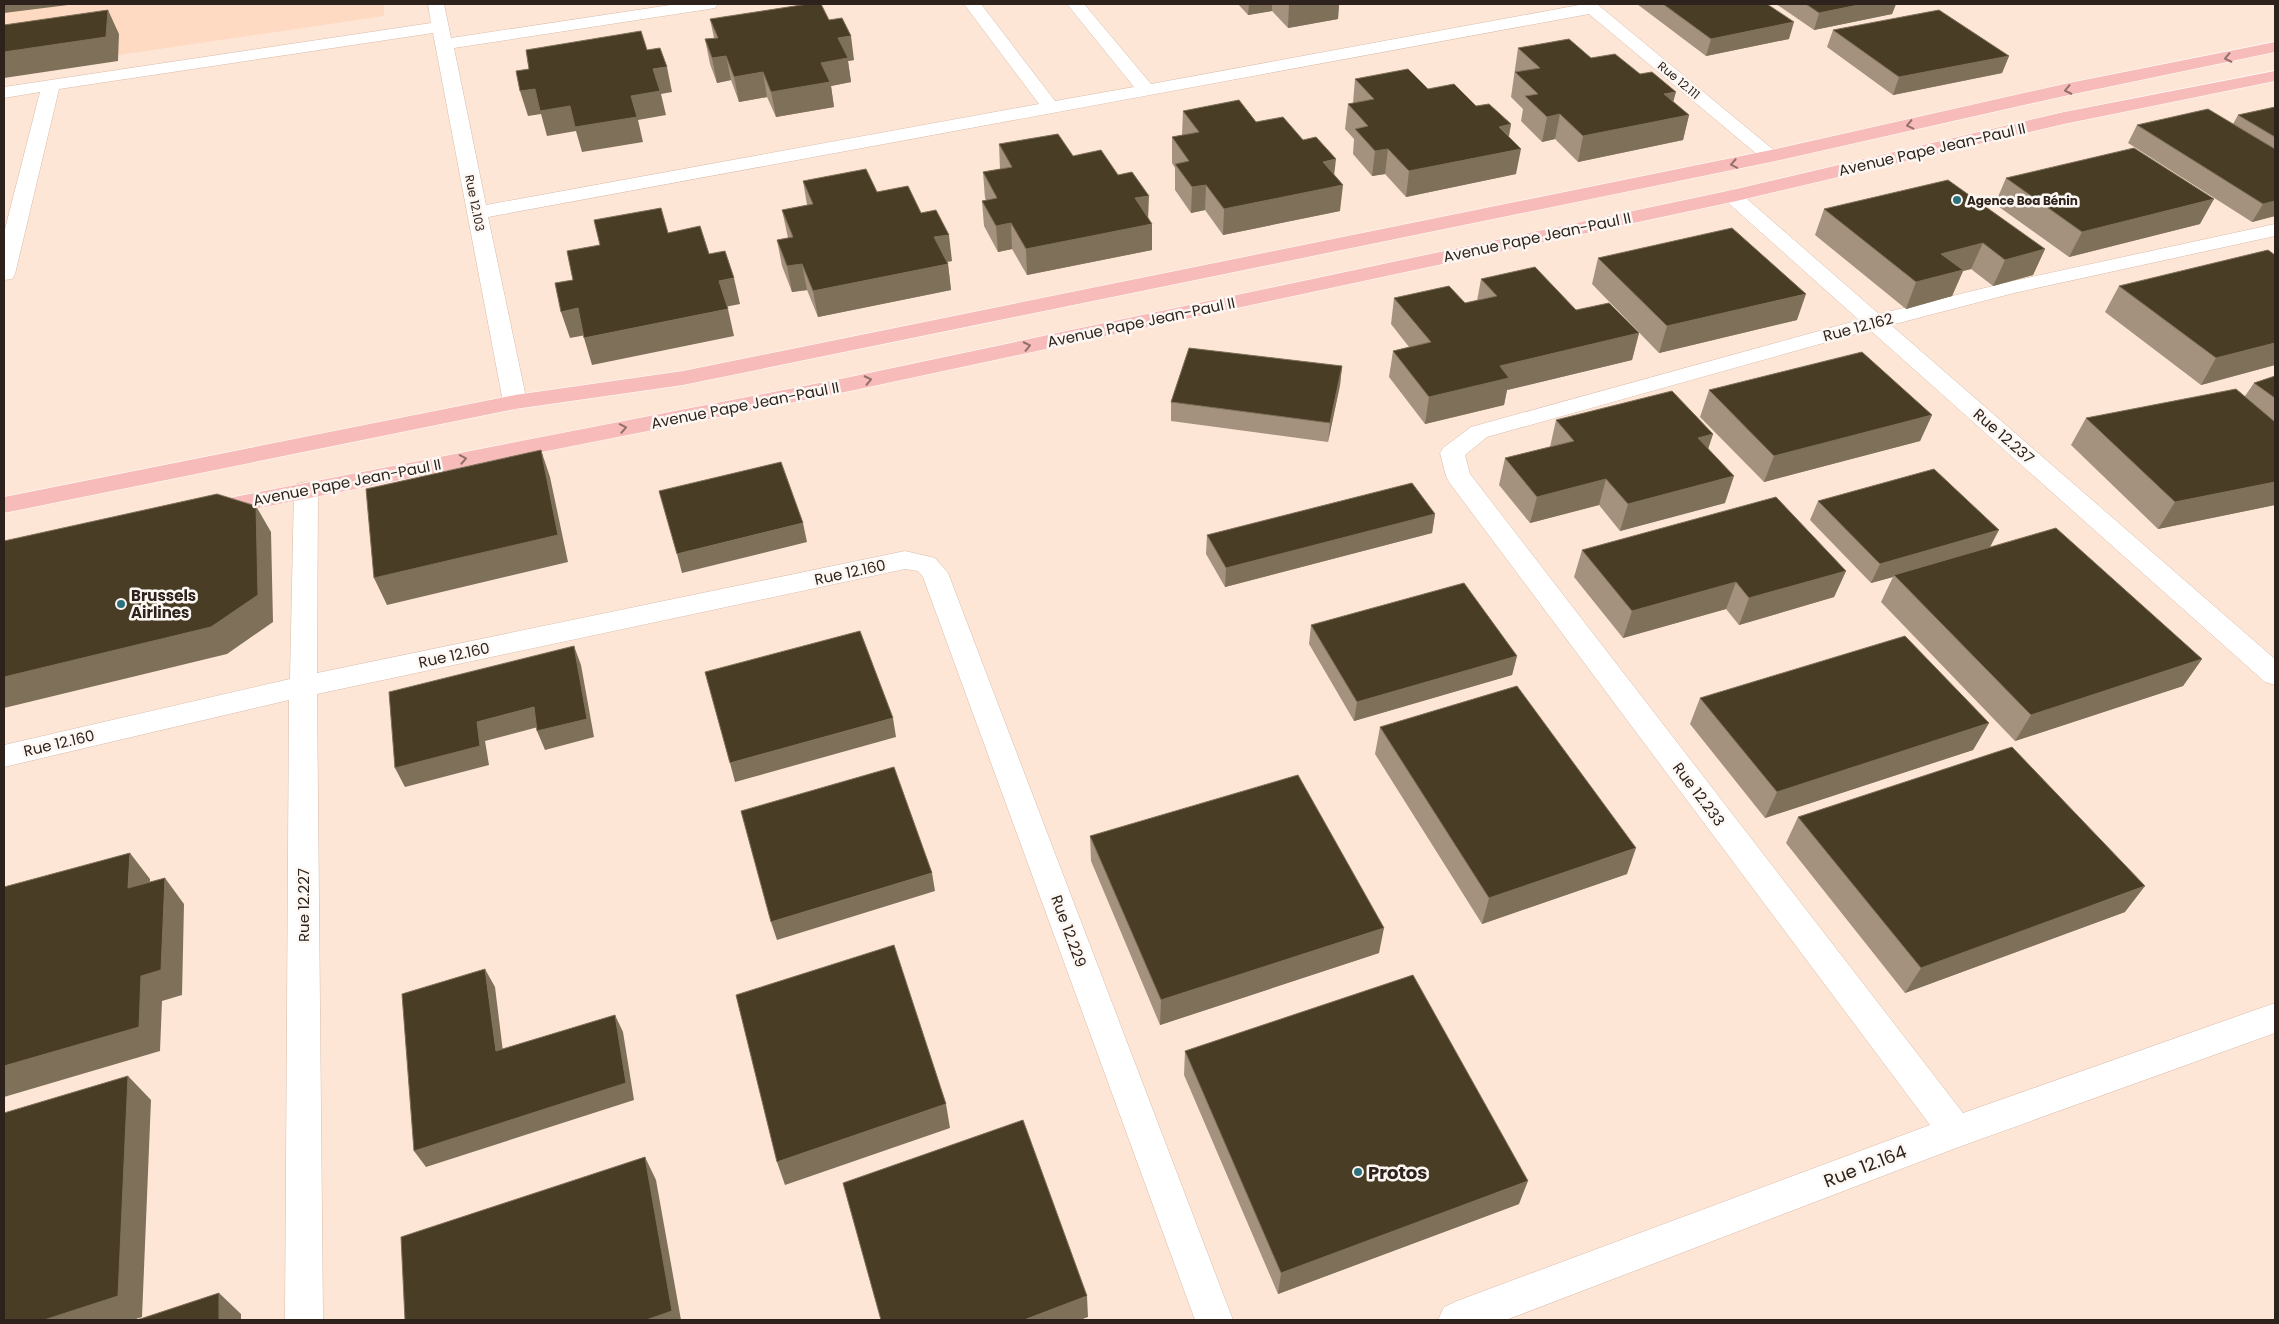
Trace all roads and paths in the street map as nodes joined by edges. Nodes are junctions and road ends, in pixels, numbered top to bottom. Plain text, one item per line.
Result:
1 (436, 4) edge
2 (709, 4) edge
3 (972, 4) edge
4 (1075, 4) edge
5 (1590, 6) edge
6 (442, 36) junction
7 (2275, 47) edge
8 (2275, 76) edge
9 (51, 85) junction
10 (1146, 90) junction
11 (4, 92) edge
12 (1051, 108) junction
13 (1771, 156) junction
14 (1732, 196) junction
15 (477, 213) junction
16 (2272, 233) edge
17 (4, 274) edge
18 (1875, 322) junction
19 (515, 402) junction
20 (1452, 453) joint
21 (306, 490) junction
22 (4, 505) edge
23 (189, 514) edge
24 (905, 560) joint
25 (2275, 675) edge
26 (304, 686) junction
27 (4, 756) edge
28 (2270, 1027) edge
29 (1956, 1132) junction
30 (304, 1320) edge
31 (1214, 1320) edge
32 (1458, 1320) edge

1 - 6 street, Rue 12.103
2 - 6 street
3 - 12 street
4 - 10 street
5 - 10 street
5 - 13 street, Rue 12.111
6 - 9 street
6 - 15 street, Rue 12.103
7 -> 13 main road, Avenue Pape Jean-Paul II
8 - 14 main road, Avenue Pape Jean-Paul II
9 - 11 street
9 - 17 street
10 - 12 street
12 - 15 street
13 -> 19 main road, Avenue Pape Jean-Paul II
14 - 18 street, Rue 12.237
21 -> 14 main road, Avenue Pape Jean-Paul II
15 - 19 street, Rue 12.103
16 - 18 street, Rue 12.162
18 - 20 street, Rue 12.162
18 - 25 street, Rue 12.237
19 - 22 main road, Avenue Pape Jean-Paul II
20 - 29 street, Rue 12.233
21 - 23 main road, Avenue Pape Jean-Paul II
21 - 26 street, Rue 12.227
24 - 26 street, Rue 12.160
24 - 31 street, Rue 12.229
26 - 27 street, Rue 12.160
26 - 30 street, Rue 12.227
28 - 29 street, Rue 12.164
29 - 32 street, Rue 12.164

